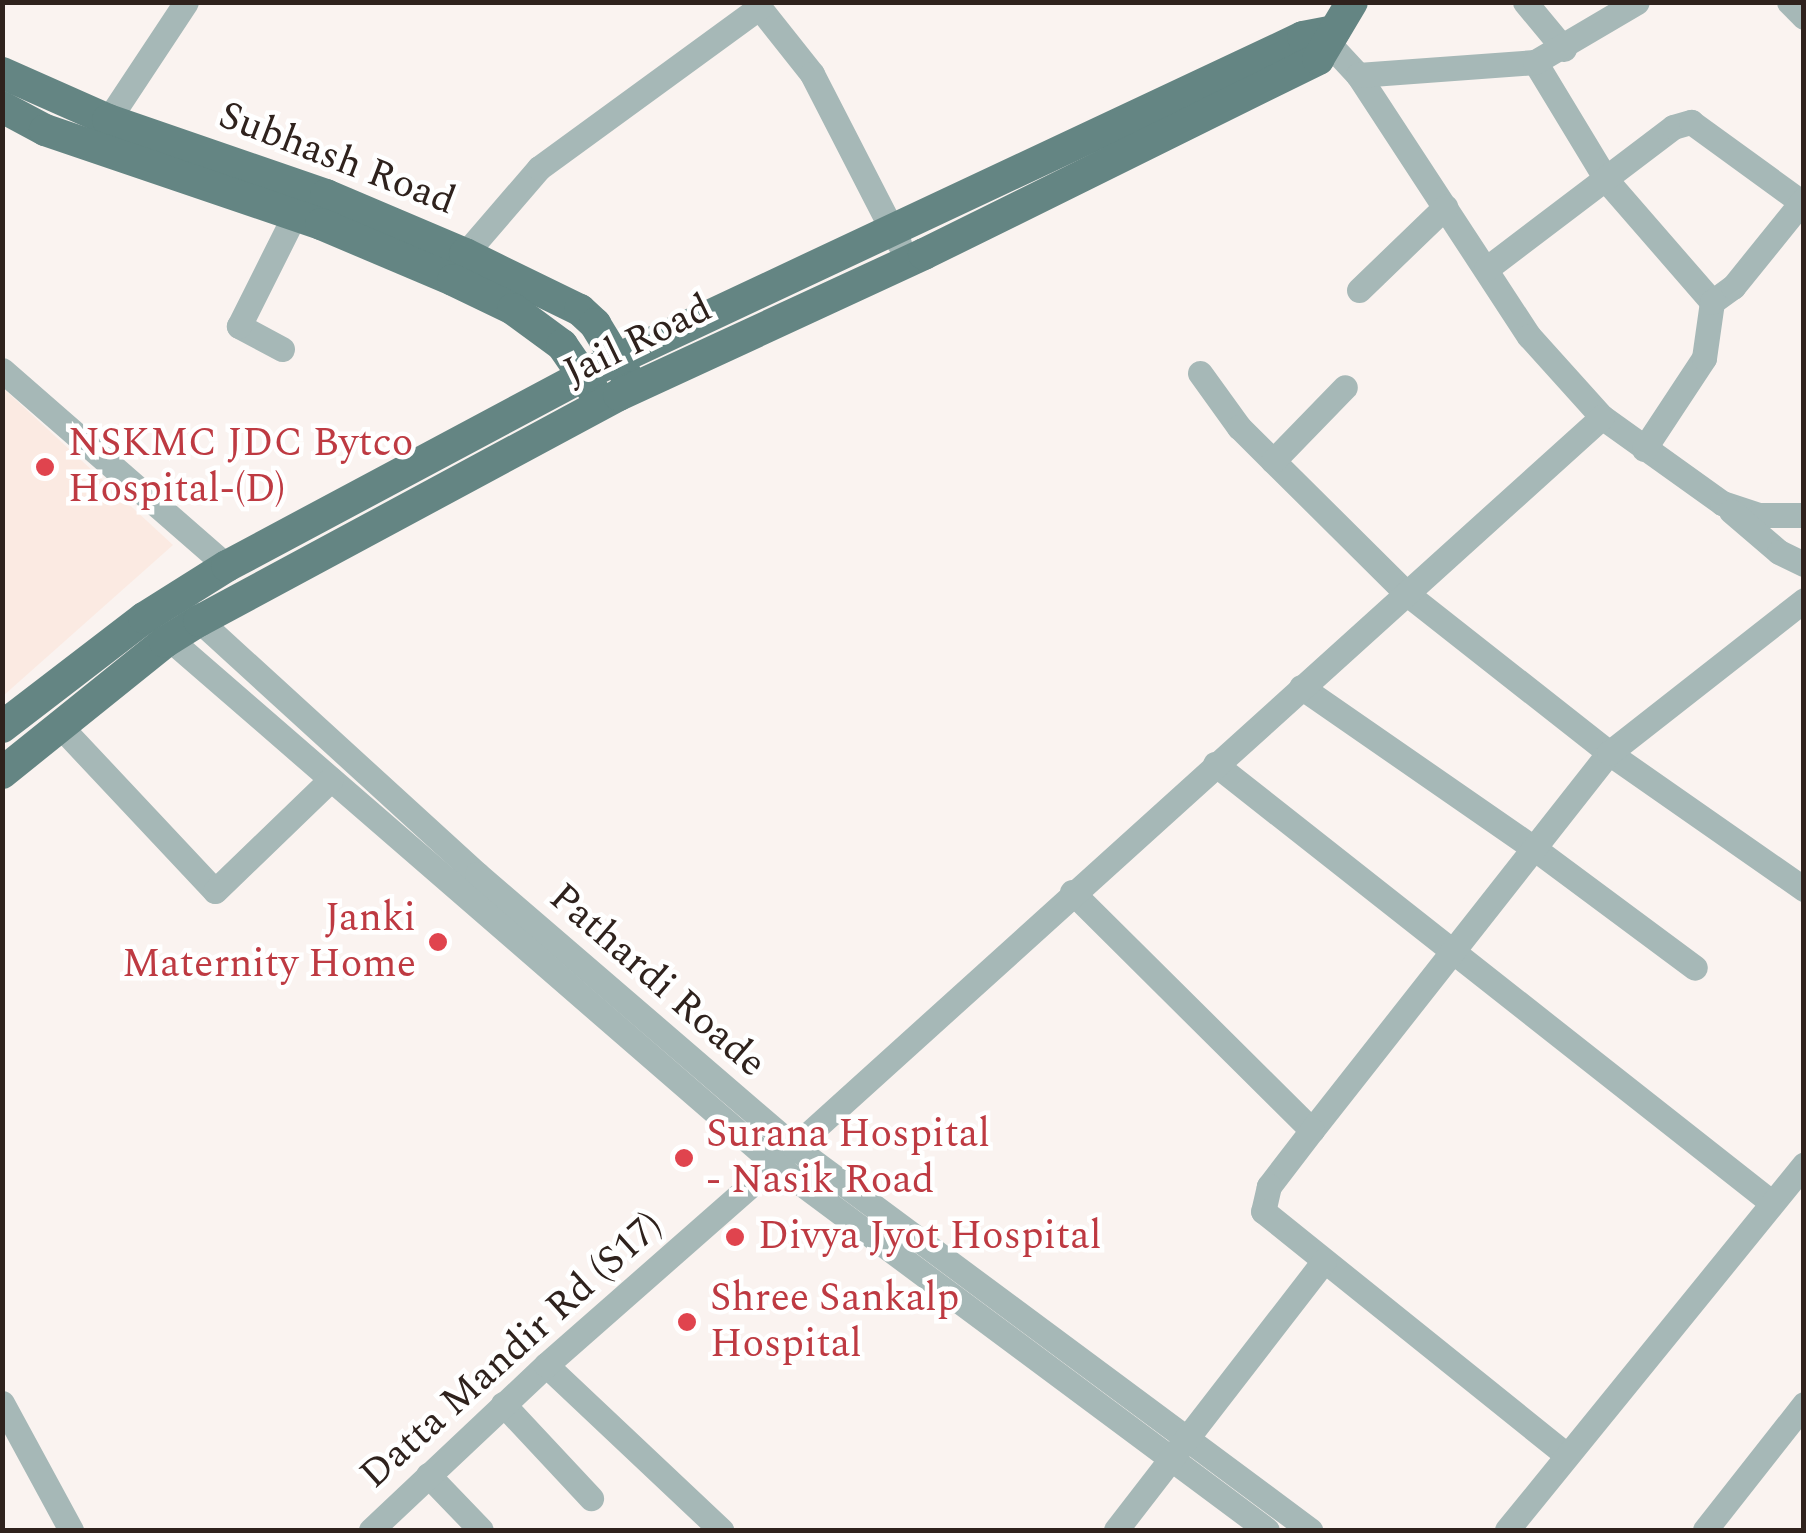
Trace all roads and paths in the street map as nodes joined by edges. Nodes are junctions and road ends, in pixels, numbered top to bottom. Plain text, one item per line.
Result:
1 (186, 2) edge
2 (1352, 2) edge
3 (1525, 2) edge
4 (1638, 2) edge
5 (1790, 2) edge
6 (758, 5) edge
7 (1804, 17) edge
8 (1327, 36) junction
9 (1564, 49) junction
10 (1535, 62) junction
11 (2, 73) edge
12 (1358, 75) junction
13 (2, 107) edge
14 (108, 120) junction
15 (1090, 154) junction
16 (1607, 181) junction
17 (1802, 201) edge
18 (1445, 207) junction
19 (294, 216) junction
20 (893, 229) junction
21 (466, 254) junction
22 (906, 262) junction
23 (1486, 269) junction
24 (1360, 290) dead end
25 (1712, 302) junction
26 (282, 349) dead end
27 (616, 359) junction
28 (3, 372) edge
29 (1200, 373) dead end
30 (583, 376) junction
31 (1345, 387) dead end
32 (634, 388) junction
33 (602, 404) junction
34 (1602, 417) junction
35 (1644, 449) junction
36 (1273, 460) junction
37 (1722, 503) junction
38 (1804, 515) edge
39 (1804, 564) edge
40 (227, 566) junction
41 (1406, 593) junction
42 (175, 598) junction
43 (1804, 600) edge
44 (199, 621) junction
45 (157, 628) junction
46 (1301, 687) junction
47 (60, 726) junction
48 (2, 727) edge
49 (1608, 753) junction
50 (1215, 764) junction
51 (2, 773) edge
52 (331, 779) junction
53 (1536, 849) junction
54 (1804, 889) edge
55 (1072, 892) junction
56 (1450, 952) junction
57 (1695, 968) dead end
58 (1312, 1130) junction
59 (785, 1156) junction
60 (1804, 1164) edge
61 (1771, 1202) junction
62 (1324, 1261) junction
63 (546, 1365) junction
64 (2, 1403) edge
65 (503, 1404) junction
66 (1804, 1404) edge
67 (1190, 1438) junction
68 (1567, 1455) junction
69 (1173, 1460) junction
70 (428, 1475) junction
71 (591, 1498) dead end
72 (71, 1530) edge
73 (371, 1530) edge
74 (481, 1530) edge
75 (721, 1530) edge
76 (1116, 1530) edge
77 (1267, 1530) edge
78 (1310, 1530) edge
79 (1507, 1530) edge
80 (1706, 1530) edge

1 - 14 street
2 - 8 main road
3 - 9 street
4 - 9 street
5 - 7 street
6 - 20 street
6 - 21 street
8 - 12 street
8 - 15 main road, Jail Road
9 - 10 street
10 - 12 street
10 - 16 street
11 - 14 main road, Subhash Road
12 - 18 street
13 - 19 main road, Subhash Road
14 - 21 main road, Subhash Road
15 - 20 main road, Jail Road
15 - 22 main road, Jail Road
16 - 17 street
16 - 23 street
16 - 25 street
17 - 25 street
18 - 23 street
18 - 24 street
19 - 26 street
19 - 30 main road, Subhash Road
20 - 22 street
20 - 27 main road, Jail Road
21 - 27 main road, Subhash Road
22 - 32 main road, Jail Road
23 - 34 street
25 - 35 street
27 - 30 main road, Jail Road
27 - 32 main road, Subhash Road
28 - 40 street
29 - 36 street
30 - 33 main road, Subhash Road
30 - 40 main road, Jail Road
31 - 36 street
32 - 33 main road, Jail Road
33 - 44 main road, Jail Road
34 - 35 street
34 - 41 street, Datta Mandir Rd (S17)
35 - 37 street
36 - 41 street
37 - 38 street
37 - 39 street
40 - 42 main road, Jail Road
41 - 46 street, Datta Mandir Rd (S17)
41 - 49 street
42 - 44 street, Pathardi Roade
42 - 45 main road, Jail Road
43 - 49 street
44 - 45 main road, Jail Road
44 - 59 street, Pathardi Roade
45 - 47 main road, Jail Road
45 - 48 main road, Jail Road
45 - 52 street
46 - 50 street, Datta Mandir Rd (S17)
46 - 53 street
47 - 51 main road, Jail Road
47 - 52 street
49 - 53 street
49 - 54 street
50 - 55 street, Datta Mandir Rd (S17)
50 - 56 street
52 - 59 street
53 - 56 street
53 - 57 street
55 - 58 street
55 - 59 street, Datta Mandir Rd (S17)
56 - 58 street
56 - 61 street
58 - 62 street
59 - 63 street, Datta Mandir Rd (S17)
59 - 67 street, Pathardi Roade
59 - 69 street
60 - 61 street
61 - 68 street
62 - 67 street
62 - 68 street
63 - 65 street, Datta Mandir Rd (S17)
63 - 75 street
64 - 72 street
65 - 70 street, Datta Mandir Rd (S17)
65 - 71 street
66 - 80 street
67 - 69 street
67 - 78 street, Pathardi Roade
68 - 79 street
69 - 76 street
69 - 77 street
70 - 73 street, Datta Mandir Rd (S17)
70 - 74 street

